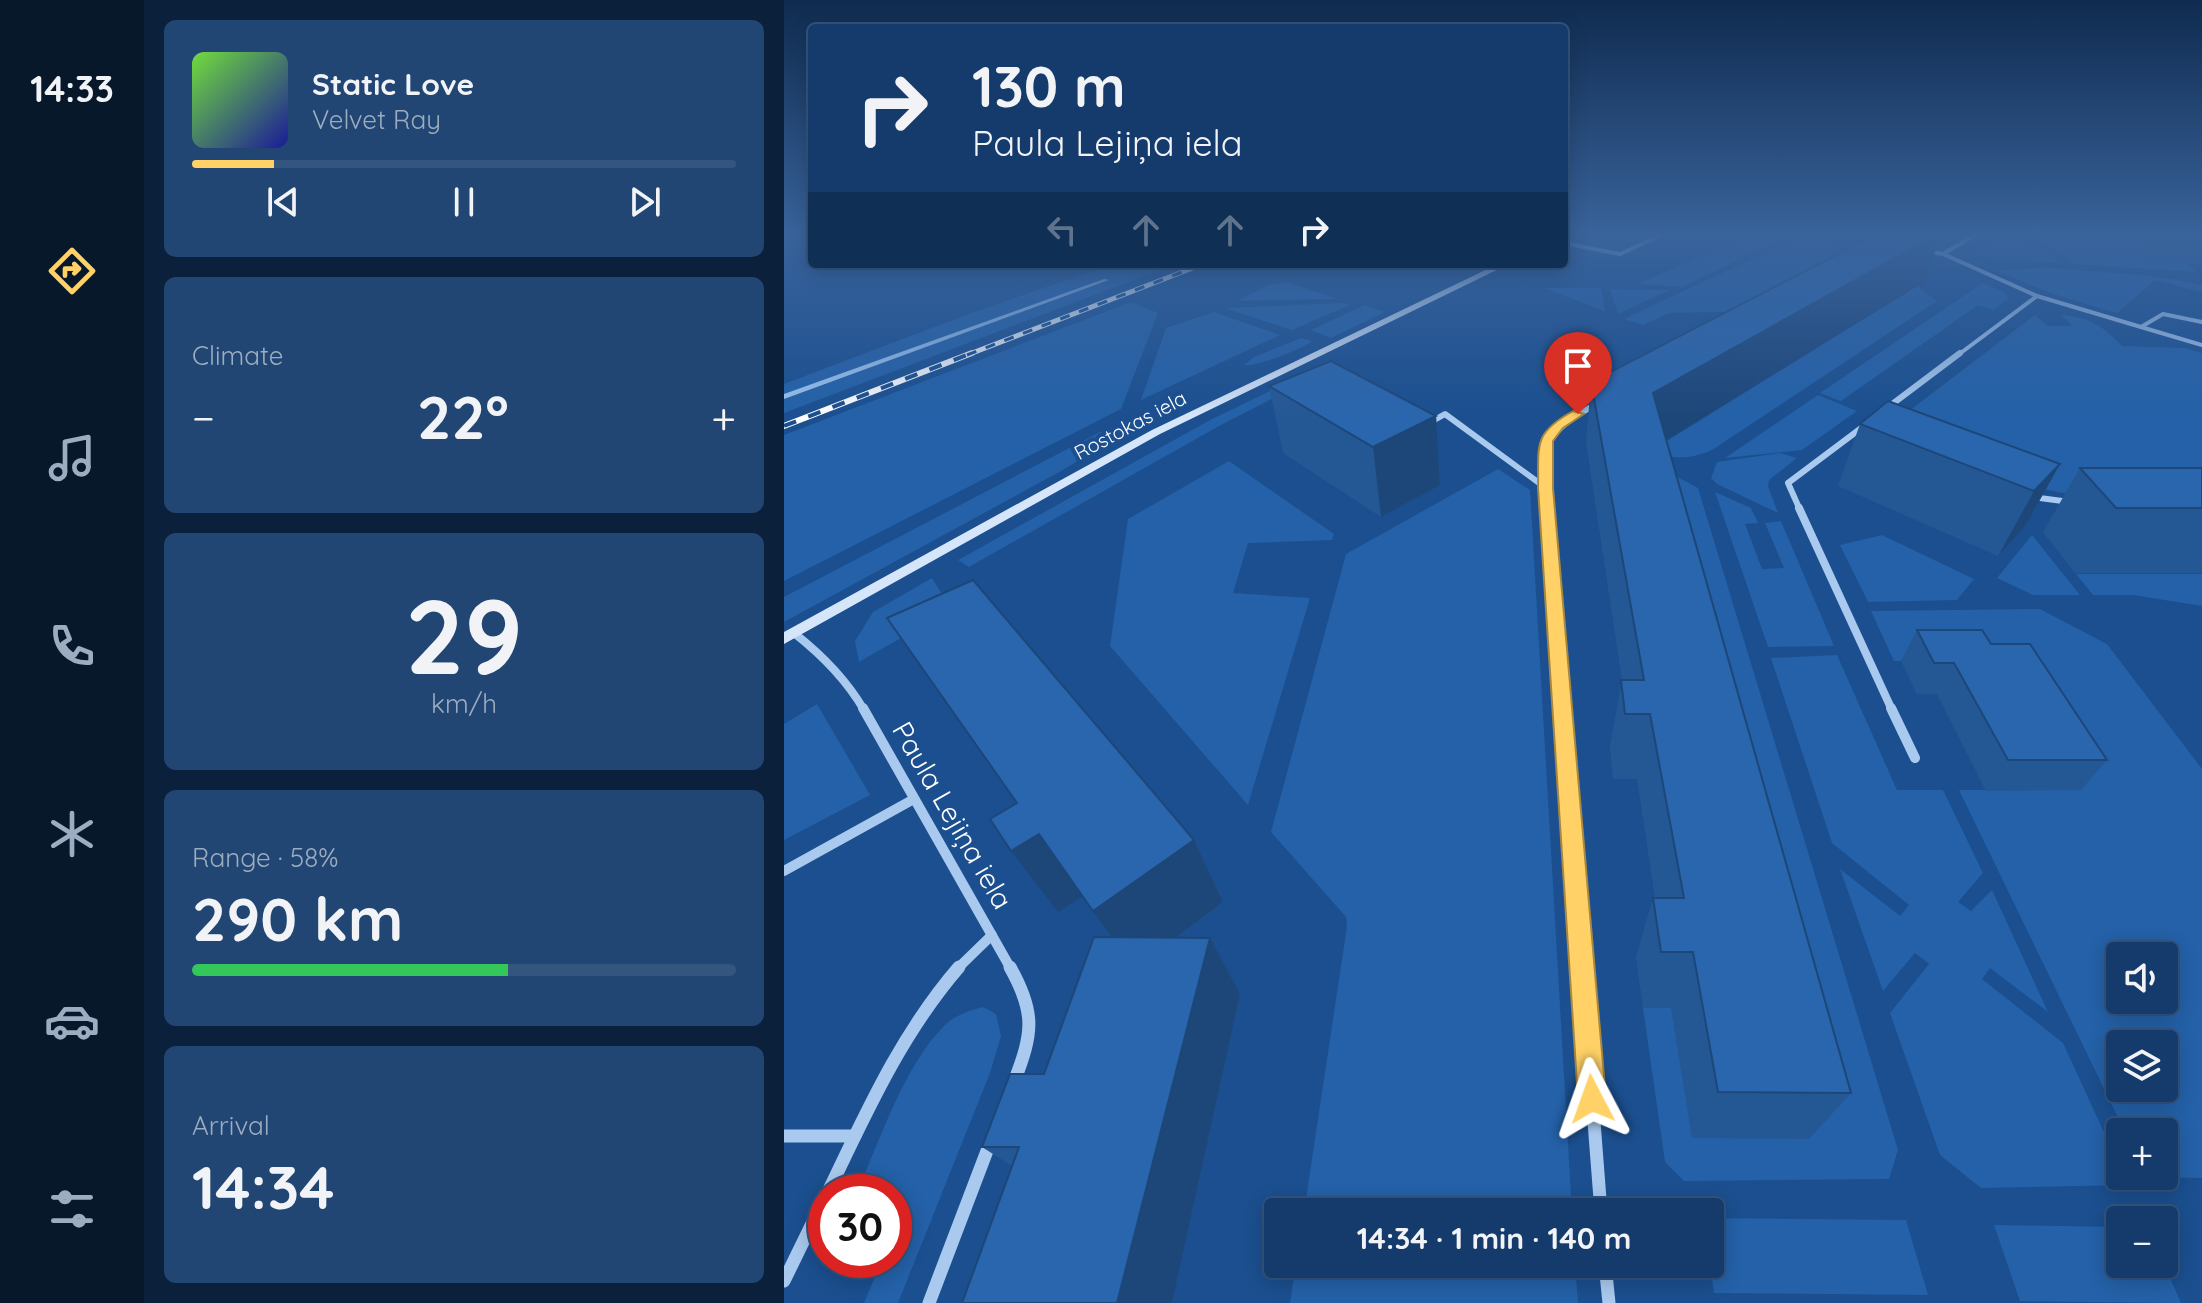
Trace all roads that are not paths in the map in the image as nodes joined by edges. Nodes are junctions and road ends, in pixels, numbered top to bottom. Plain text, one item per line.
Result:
1 (1439, 296) edge
2 (2037, 296) joint
3 (2202, 322) edge
4 (2141, 327) junction
5 (2202, 345) edge
6 (1606, 399) edge
7 (1879, 415) edge
8 (1867, 424) edge
9 (1422, 427) edge
10 (1855, 433) junction
11 (1868, 438) dead end
12 (1546, 488) junction
13 (2028, 496) edge
14 (2073, 502) dead end
15 (789, 636) edge
16 (1915, 758) dead end
17 (914, 799) junction
18 (784, 871) edge
19 (992, 935) junction
20 (1008, 1097) edge
21 (997, 1125) edge
22 (784, 1136) edge
23 (855, 1136) junction
24 (837, 1174) edge
25 (1600, 1198) edge
26 (808, 1232) edge
27 (1606, 1278) edge
28 (784, 1281) edge
29 (929, 1303) edge
30 (1609, 1303) edge

1 - 15 street, Rostokas iela
2 - 4 street
2 - 7 street
3 - 4 street
4 - 5 street
6 - 12 street
8 - 10 street
9 - 12 street
10 - 11 street
10 - 16 street
12 - 25 street
13 - 14 street
15 - 17 street, Paula Lejiņa iela
17 - 18 street
17 - 19 street, Paula Lejiņa iela
19 - 20 street
19 - 23 street, Paula Lejiņa iela
21 - 29 street
22 - 23 street
23 - 24 street, Paula Lejiņa iela
26 - 28 street, Paula Lejiņa iela
27 - 30 street

